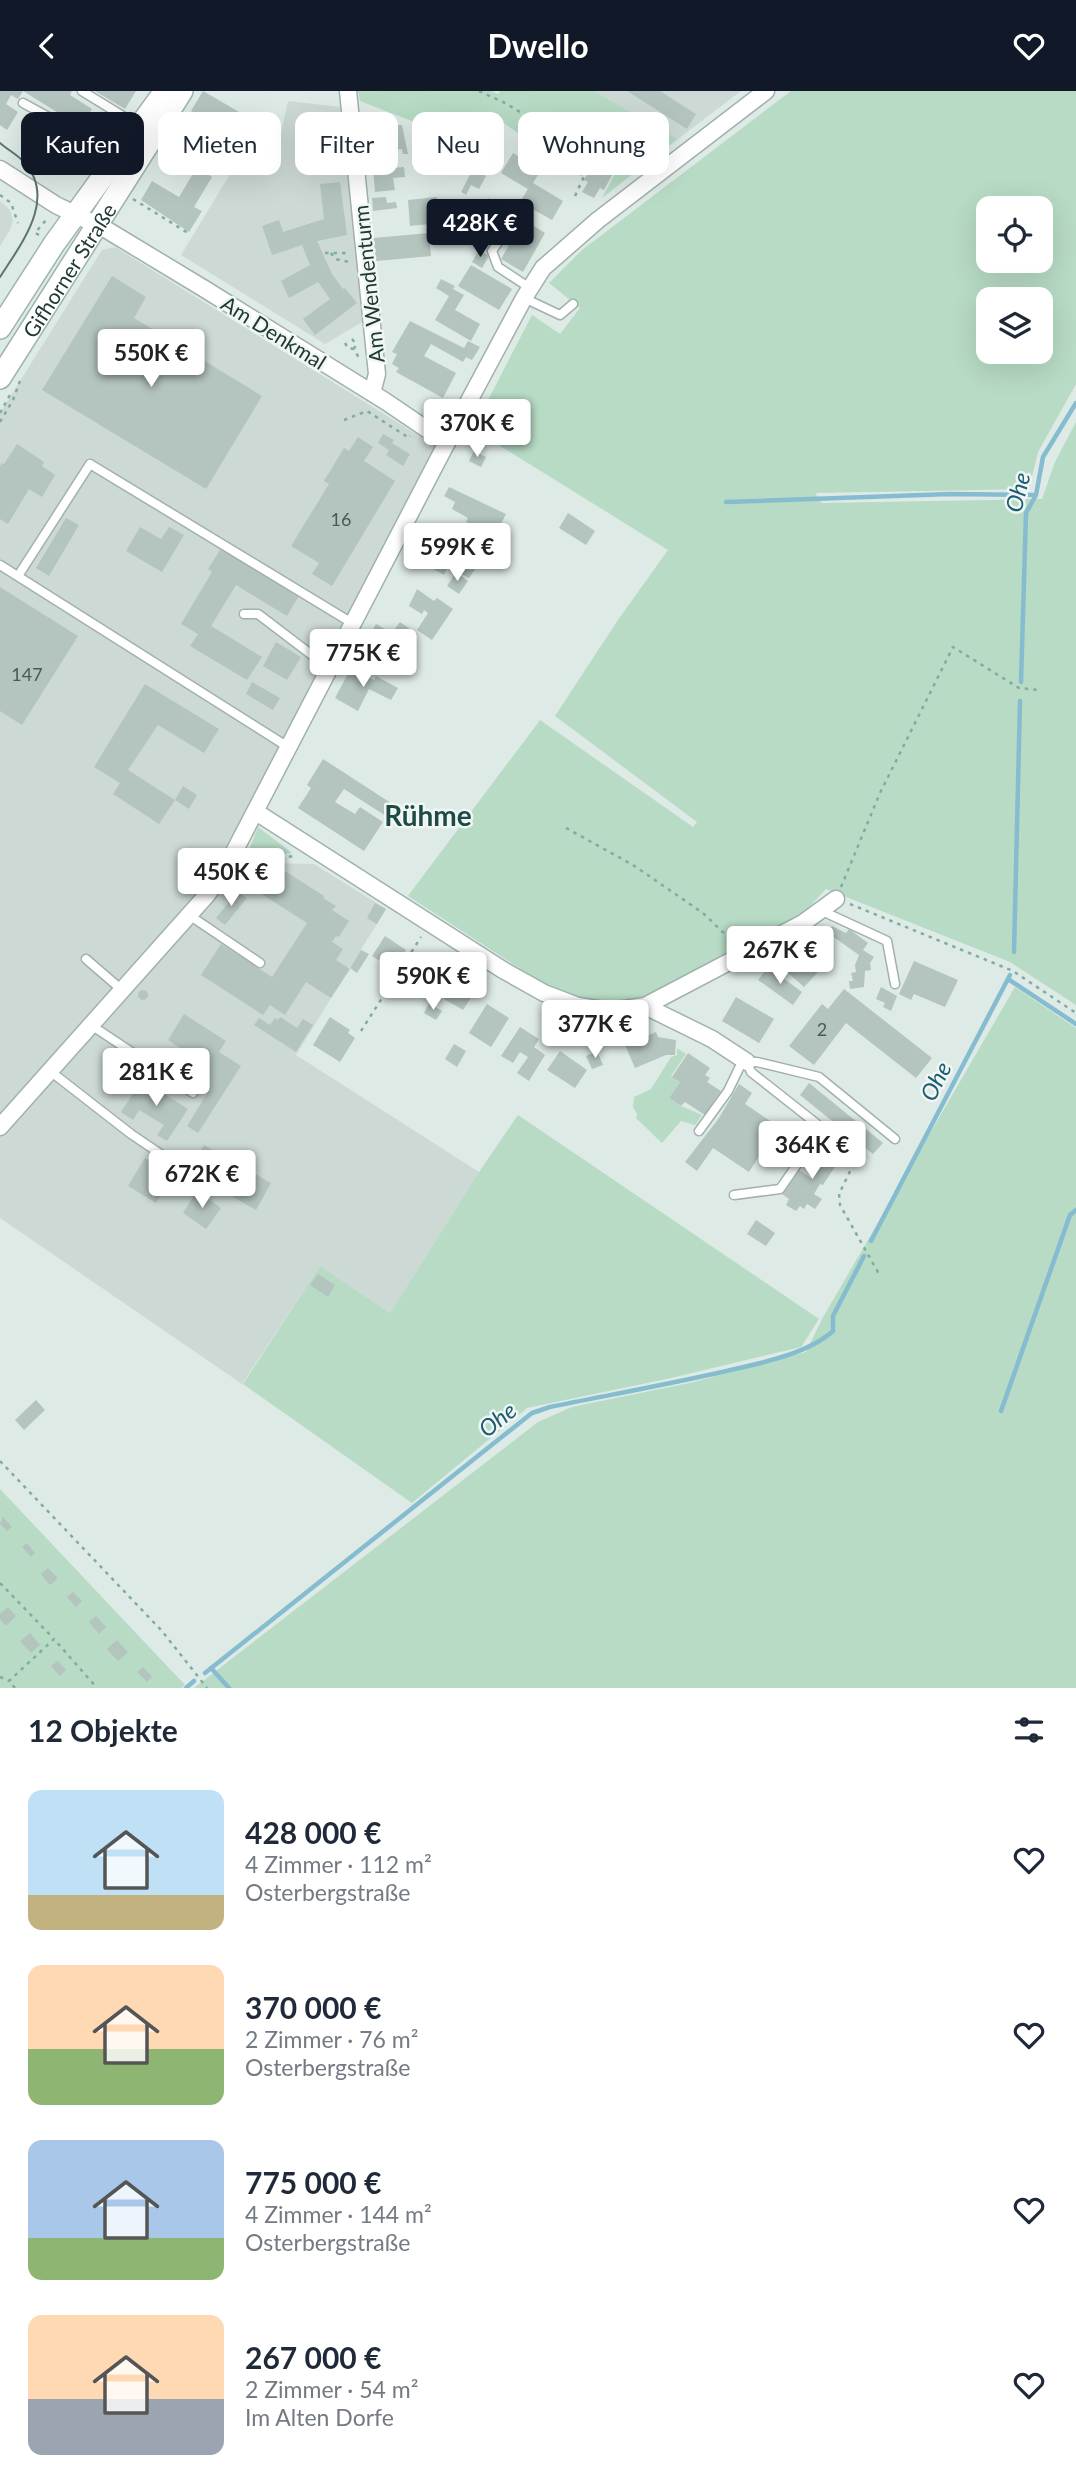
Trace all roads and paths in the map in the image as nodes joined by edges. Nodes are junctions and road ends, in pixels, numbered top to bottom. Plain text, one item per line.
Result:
1 (82, 91) edge
2 (164, 91) edge
3 (182, 91) edge
4 (348, 91) edge
5 (479, 91) edge
6 (766, 91) edge
7 (23, 103) dead end
8 (39, 112) edge
9 (147, 131) junction
10 (144, 133) edge
11 (0, 169) edge
12 (104, 175) edge
13 (0, 195) edge
14 (575, 196) dead end
15 (133, 199) dead end
16 (75, 215) junction
17 (46, 220) dead end
18 (18, 223) dead end
19 (97, 226) junction
20 (36, 233) dead end
21 (188, 233) dead end
22 (499, 241) dead end
23 (326, 253) dead end
24 (331, 253) junction
25 (340, 253) dead end
26 (354, 263) dead end
27 (527, 293) junction
28 (573, 304) dead end
29 (0, 328) edge
30 (352, 339) dead end
31 (345, 343) dead end
32 (10, 381) edge
33 (372, 393) junction
34 (344, 420) dead end
35 (0, 422) edge
36 (409, 438) dead end
37 (447, 443) junction
38 (0, 565) edge
39 (18, 576) junction
40 (244, 614) dead end
41 (352, 623) junction
42 (329, 668) junction
43 (1038, 690) dead end
44 (288, 747) junction
45 (256, 812) junction
46 (566, 828) dead end
47 (317, 852) junction
48 (216, 884) junction
49 (836, 899) junction
50 (820, 910) junction
51 (189, 915) junction
52 (430, 922) junction
53 (86, 959) dead end
54 (734, 960) junction
55 (260, 963) dead end
56 (895, 983) dead end
57 (122, 990) junction
58 (645, 1006) junction
59 (1076, 1013) edge
60 (91, 1024) junction
61 (361, 1031) dead end
62 (745, 1061) junction
63 (50, 1071) junction
64 (192, 1093) dead end
65 (0, 1127) edge
66 (822, 1128) junction
67 (699, 1131) dead end
68 (838, 1137) joint
69 (895, 1139) dead end
70 (180, 1156) dead end
71 (734, 1195) dead end
72 (879, 1274) dead end
73 (0, 1461) edge
74 (0, 1583) edge
75 (54, 1639) junction
76 (0, 1677) edge
77 (9, 1681) junction
78 (15, 1688) edge
79 (97, 1688) edge
80 (207, 1688) edge

1 - 9 lane
2 - 9 main road, Gifhorner Straße
3 - 9 main road, Gifhorner Straße
4 - 33 street, Am Wendenturm
5 - 14 path
6 - 27 street
7 - 8 lane
9 - 10 main road, Gifhorner Straße
9 - 19 main road, Gifhorner Straße
11 - 16 street, Am Denkmal
12 - 16 main road, Gifhorner Straße
13 - 18 path
15 - 21 path
16 - 19 street, Am Denkmal
16 - 29 main road, Gifhorner Straße
17 - 20 path
19 - 32 main road, Gifhorner Straße
19 - 33 street, Am Denkmal
22 - 27 lane
23 - 24 path
24 - 25 path
24 - 26 path
27 - 28 lane
27 - 37 street
30 - 31 path
32 - 35 path
33 - 37 street, Am Denkmal
34 - 36 path
37 - 41 street
38 - 39 lane
39 - 41 lane
39 - 44 lane
40 - 42 lane
41 - 42 street
42 - 44 street
43 - 49 path
44 - 45 street
45 - 47 street
45 - 48 street
46 - 54 path
47 - 48 path
47 - 52 street
48 - 51 street
49 - 50 street
49 - 59 path
50 - 54 street
50 - 56 lane
51 - 55 lane
51 - 57 street
52 - 58 street
52 - 61 path
53 - 57 lane
54 - 58 street
57 - 60 street
58 - 62 street
60 - 63 street
60 - 64 lane
62 - 66 lane
62 - 67 lane
62 - 69 lane
63 - 65 street
63 - 70 lane
66 - 68 lane
66 - 71 lane
68 - 72 path
73 - 80 path
74 - 75 path
75 - 77 path
75 - 79 path
76 - 77 path
77 - 78 path

